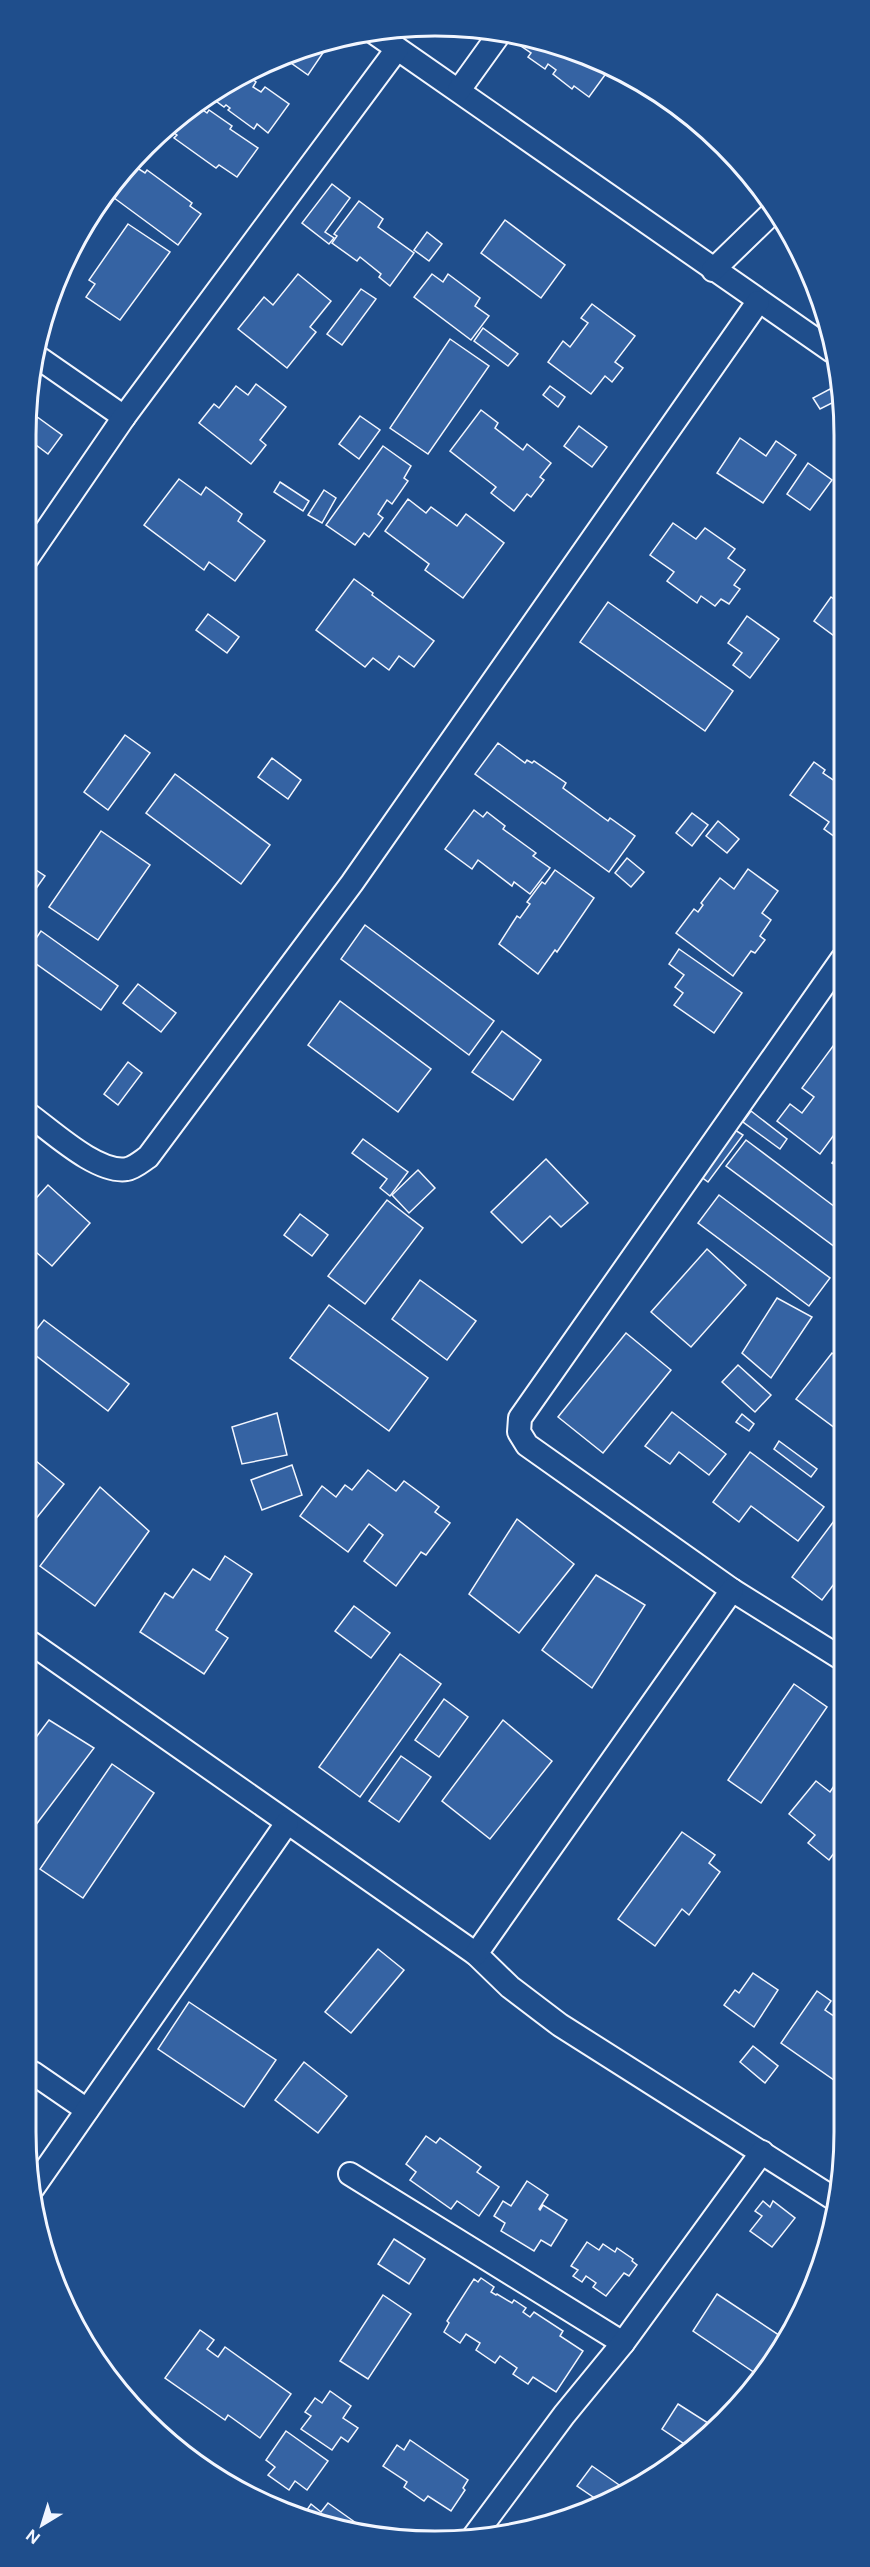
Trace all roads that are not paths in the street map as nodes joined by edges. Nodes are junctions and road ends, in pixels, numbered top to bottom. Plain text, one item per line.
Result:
1 (383, 39) edge
2 (495, 40) edge
3 (397, 49) junction
4 (459, 90) junction
5 (769, 216) edge
6 (713, 270) junction
7 (758, 302) junction
8 (823, 345) edge
9 (43, 361) edge
10 (124, 417) junction
11 (36, 545) edge
12 (834, 970) edge
13 (36, 1120) edge
14 (732, 1590) junction
15 (36, 1647) edge
16 (834, 1654) edge
17 (287, 1823) junction
18 (476, 1954) junction
19 (36, 2075) edge
20 (87, 2110) junction
21 (762, 2152) junction
22 (350, 2174) dead end
23 (39, 2180) edge
24 (829, 2195) edge
25 (622, 2343) junction
26 (480, 2529) edge

1 - 3 street
2 - 4 street
3 - 4 street
3 - 10 street
4 - 6 street
5 - 6 street
6 - 7 street
7 - 8 street
7 - 13 street
9 - 10 street
10 - 11 street
12 - 14 street
14 - 16 street
14 - 18 street
15 - 17 street
17 - 18 street
17 - 20 street
18 - 21 street
19 - 20 street
20 - 23 street
21 - 24 street
21 - 25 street
22 - 25 street
25 - 26 street

